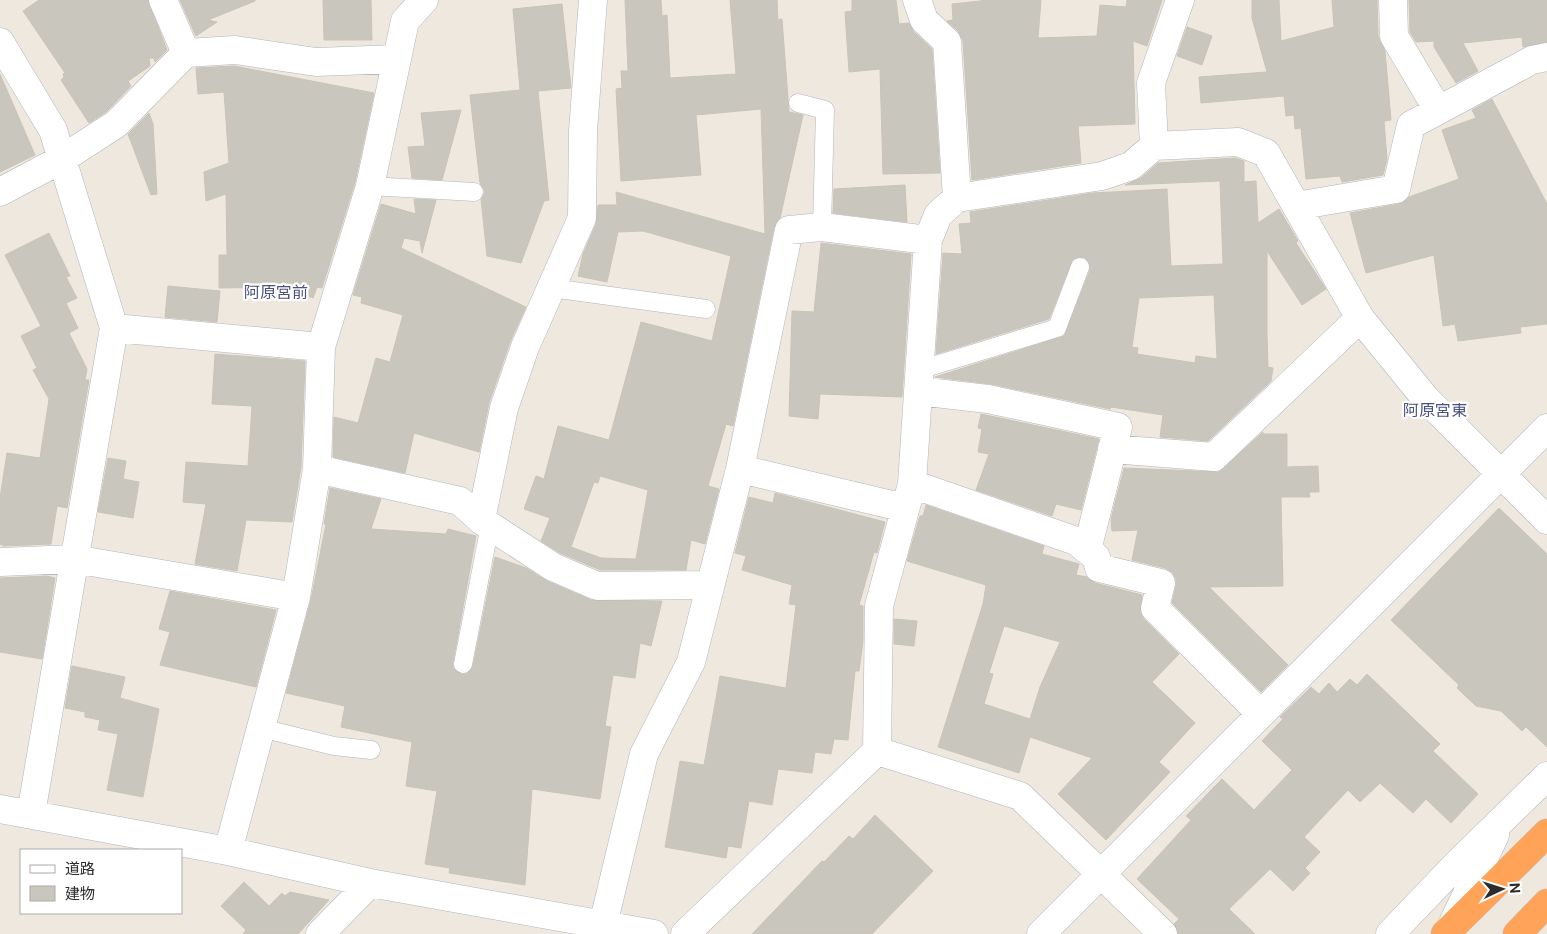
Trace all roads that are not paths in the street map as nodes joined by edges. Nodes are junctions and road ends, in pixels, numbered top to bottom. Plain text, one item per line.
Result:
1 (163, 0) edge
2 (424, 0) edge
3 (593, 0) edge
4 (917, 0) edge
5 (1180, 0) edge
6 (1393, 0) edge
7 (0, 42) edge
8 (186, 53) junction
9 (1547, 57) edge
10 (397, 59) junction
11 (798, 103) dead end
12 (1438, 110) junction
13 (1154, 146) junction
14 (62, 159) junction
15 (370, 186) junction
16 (0, 192) edge
17 (474, 192) dead end
18 (957, 198) junction
19 (1296, 206) junction
20 (822, 228) junction
21 (928, 240) junction
22 (1080, 267) dead end
23 (551, 288) junction
24 (706, 309) dead end
25 (1360, 318) junction
26 (114, 328) junction
27 (321, 346) junction
28 (919, 380) junction
29 (1547, 428) edge
30 (1112, 449) junction
31 (317, 469) junction
32 (740, 469) junction
33 (1500, 473) junction
34 (909, 496) junction
35 (1547, 520) edge
36 (486, 522) junction
37 (1087, 550) junction
38 (74, 559) junction
39 (0, 562) edge
40 (710, 585) junction
41 (296, 597) junction
42 (463, 664) dead end
43 (1261, 714) junction
44 (261, 728) junction
45 (371, 750) dead end
46 (877, 751) junction
47 (1547, 776) edge
48 (0, 809) edge
49 (31, 814) junction
50 (1501, 820) junction
51 (1547, 832) edge
52 (1547, 845) edge
53 (228, 851) junction
54 (1103, 874) junction
55 (370, 883) junction
56 (1547, 904) edge
57 (603, 925) junction
58 (1547, 931) edge
59 (1452, 932) edge
60 (320, 934) edge
61 (654, 934) edge
62 (685, 934) edge
63 (1041, 934) edge
64 (1163, 934) edge
65 (1390, 934) edge
66 (1517, 934) edge
67 (1544, 934) edge

1 - 8 street
2 - 10 street
3 - 23 street
4 - 18 street
5 - 13 street
6 - 12 street
7 - 14 street
8 - 10 street
8 - 14 street
9 - 12 street
10 - 15 street
11 - 20 lane
12 - 19 street
13 - 18 street
13 - 19 street
14 - 16 street
14 - 26 street
15 - 17 lane
15 - 27 street
18 - 21 street
19 - 25 street
20 - 21 street
20 - 32 street
21 - 28 street
22 - 28 lane
23 - 24 lane
23 - 36 street
25 - 30 street
25 - 33 street
26 - 27 street
26 - 38 street
27 - 31 street
28 - 30 street
28 - 34 street
29 - 33 street
30 - 37 street
31 - 36 street
31 - 41 street
32 - 34 street
32 - 40 street
33 - 35 street
33 - 43 street
34 - 37 street
34 - 46 street
36 - 40 street
36 - 42 lane
37 - 43 street
38 - 39 street
38 - 41 street
38 - 49 street
40 - 57 street
41 - 44 street
43 - 54 street
44 - 45 lane
44 - 53 street
46 - 54 street
46 - 62 street
47 - 50 street
48 - 49 street
49 - 53 street
50 - 59 street
50 - 65 street
51 - 59 highway
52 - 59 highway
53 - 55 street
54 - 63 street
54 - 64 street
55 - 57 street
55 - 60 street
56 - 66 highway
57 - 61 street
58 - 67 highway

